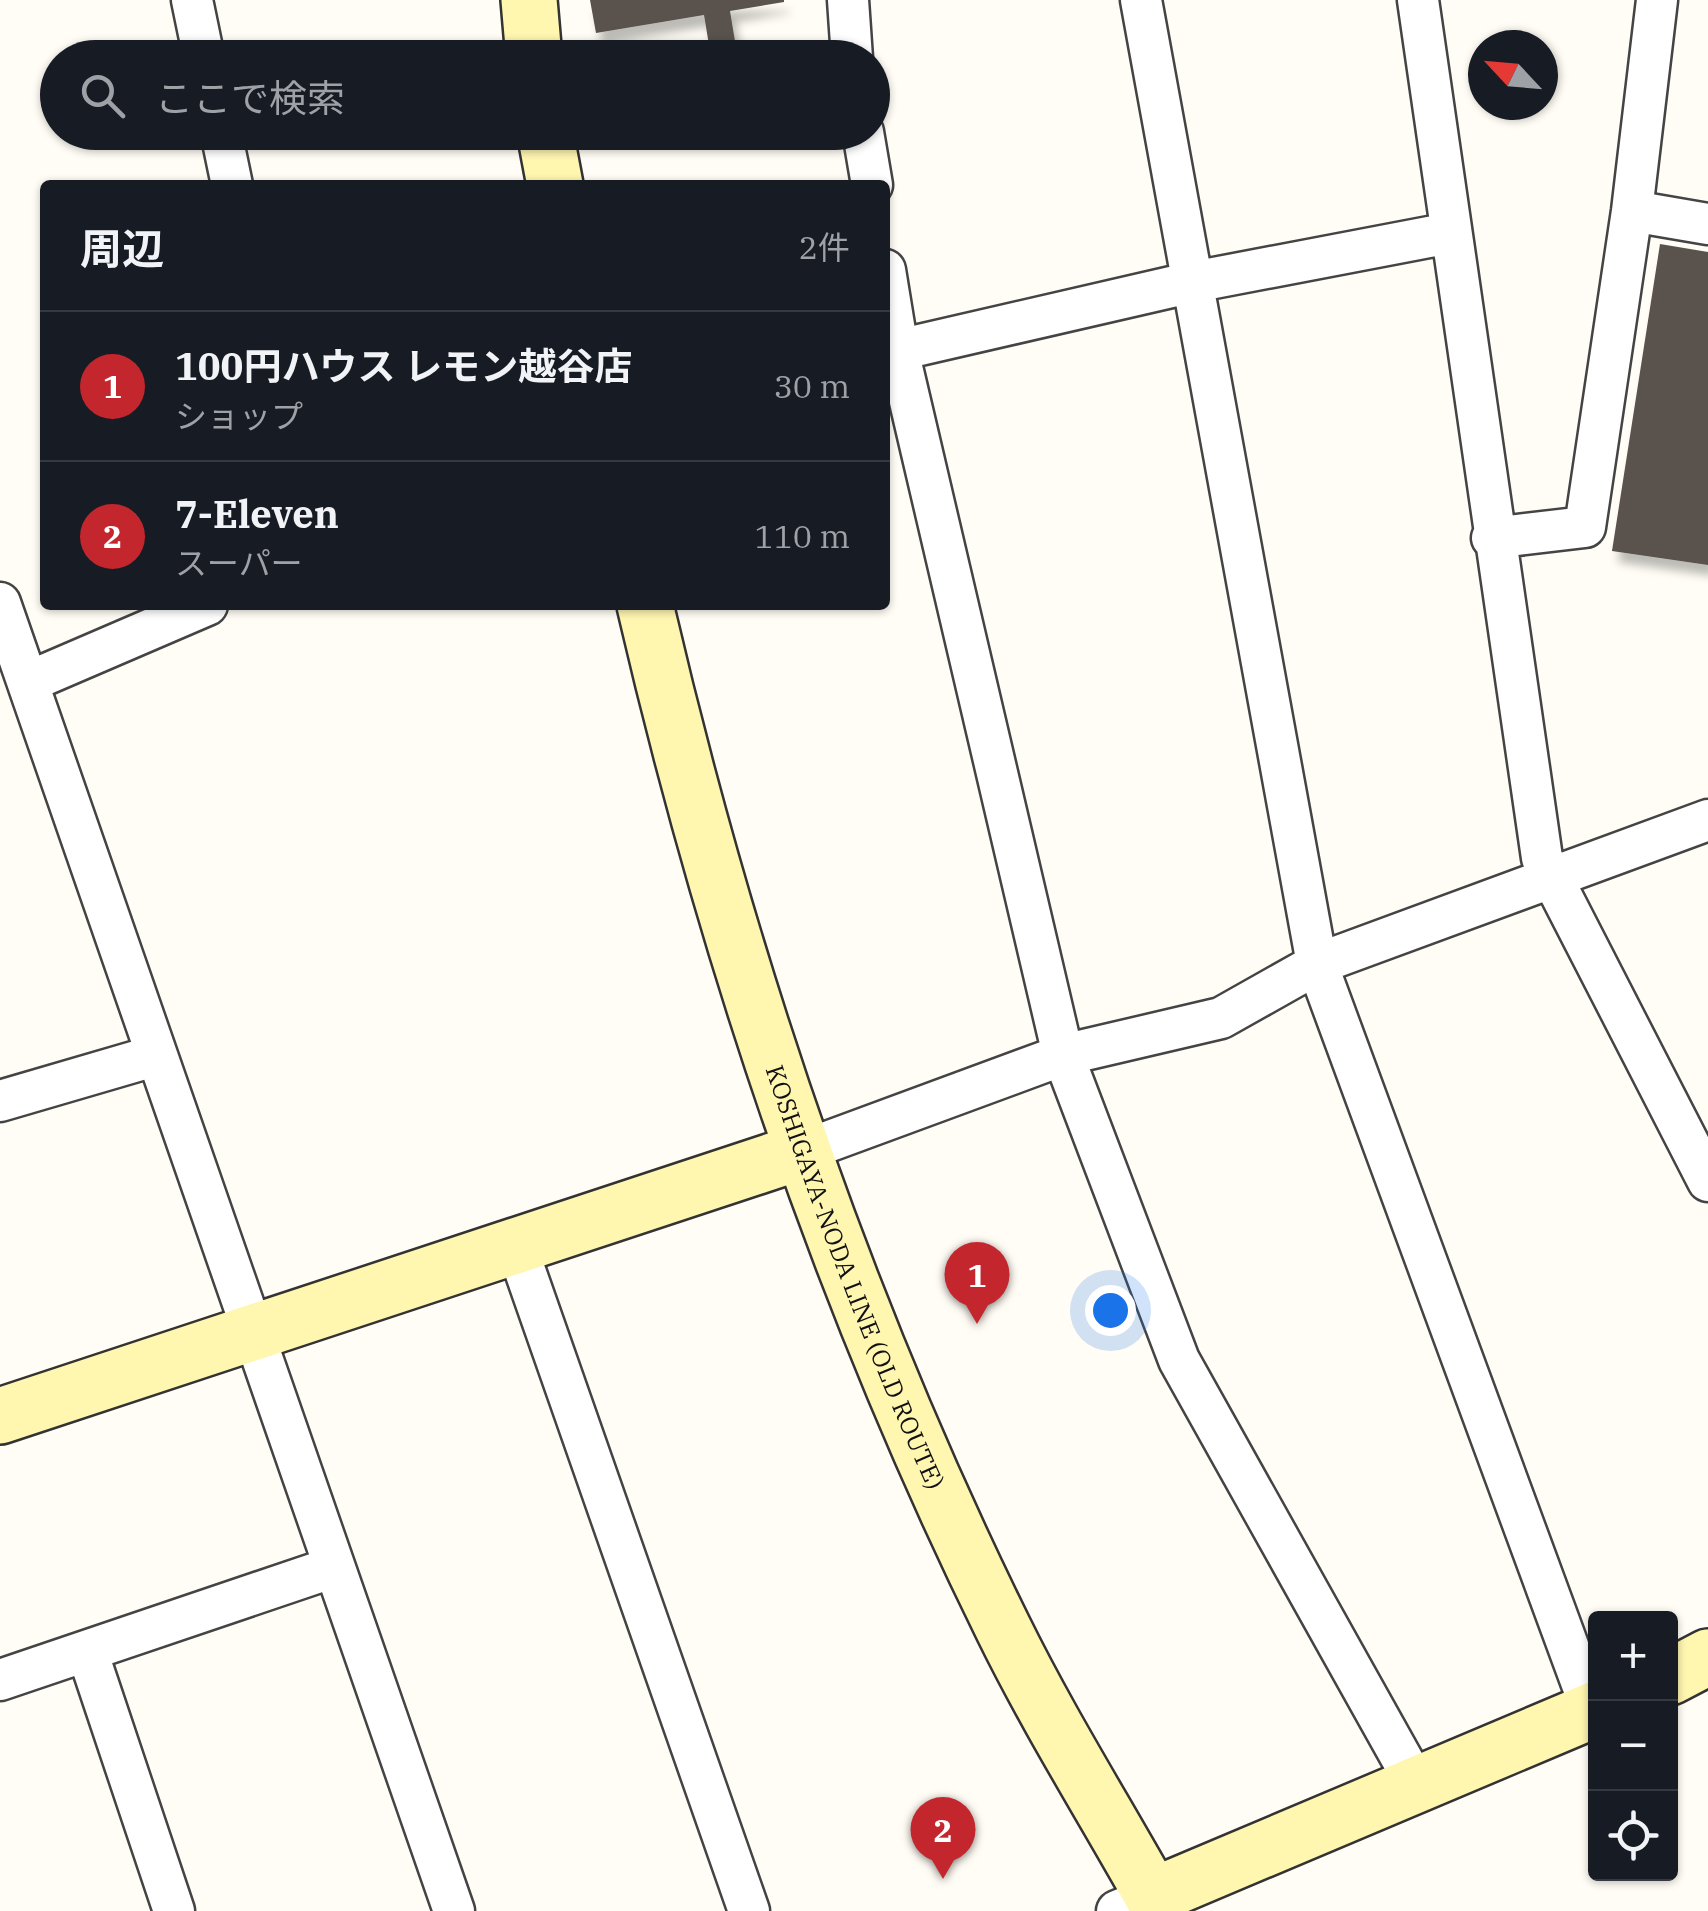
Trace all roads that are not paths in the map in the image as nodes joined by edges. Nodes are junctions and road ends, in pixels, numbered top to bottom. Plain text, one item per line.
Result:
1 (192, 0) edge
2 (529, 0) edge
3 (848, 0) edge
4 (1141, 0) edge
5 (1418, 0) edge
6 (1657, 0) edge
7 (200, 40) edge
8 (532, 40) edge
9 (851, 40) edge
10 (225, 150) edge
11 (549, 150) edge
12 (867, 150) edge
13 (231, 180) edge
14 (553, 180) edge
15 (871, 180) edge
16 (1632, 212) junction
17 (1708, 224) edge
18 (1450, 233) junction
19 (1193, 282) junction
20 (891, 352) edge
21 (1492, 538) junction
22 (0, 603) edge
23 (195, 610) edge
24 (645, 610) edge
25 (28, 682) junction
26 (1708, 820) edge
27 (1553, 878) junction
28 (1317, 964) junction
29 (1064, 1055) junction
30 (154, 1056) junction
31 (0, 1101) edge
32 (800, 1152) junction
33 (1708, 1181) edge
34 (516, 1245) junction
35 (253, 1335) junction
36 (0, 1416) edge
37 (331, 1568) junction
38 (87, 1651) junction
39 (1708, 1657) edge
40 (1678, 1673) edge
41 (0, 1680) edge
42 (1591, 1701) edge
43 (1588, 1712) edge
44 (1416, 1784) junction
45 (1143, 1906) edge
46 (174, 1911) edge
47 (454, 1911) edge
48 (749, 1911) edge

1 - 7 street
2 - 8 street
3 - 9 street
4 - 19 street
5 - 18 street
6 - 16 street
10 - 13 street
11 - 14 street
12 - 15 street
16 - 17 street
16 - 21 street
18 - 19 street
18 - 21 street
19 - 20 street
19 - 28 street
20 - 29 street
21 - 27 street
22 - 25 street
23 - 25 street
24 - 32 street, KOSHIGAYA-NODA LINE (OLD ROUTE)
25 - 30 street
26 - 27 street
27 - 28 street
27 - 33 street
28 - 29 street
28 - 42 street
29 - 32 street
29 - 44 street
30 - 31 street
30 - 35 street
32 - 34 street
32 - 45 street, KOSHIGAYA-NODA LINE (OLD ROUTE)
34 - 35 street
34 - 48 street
35 - 36 street
35 - 37 street
37 - 38 street
37 - 47 street
38 - 41 street
38 - 46 street
39 - 40 street
43 - 44 street
44 - 45 street

